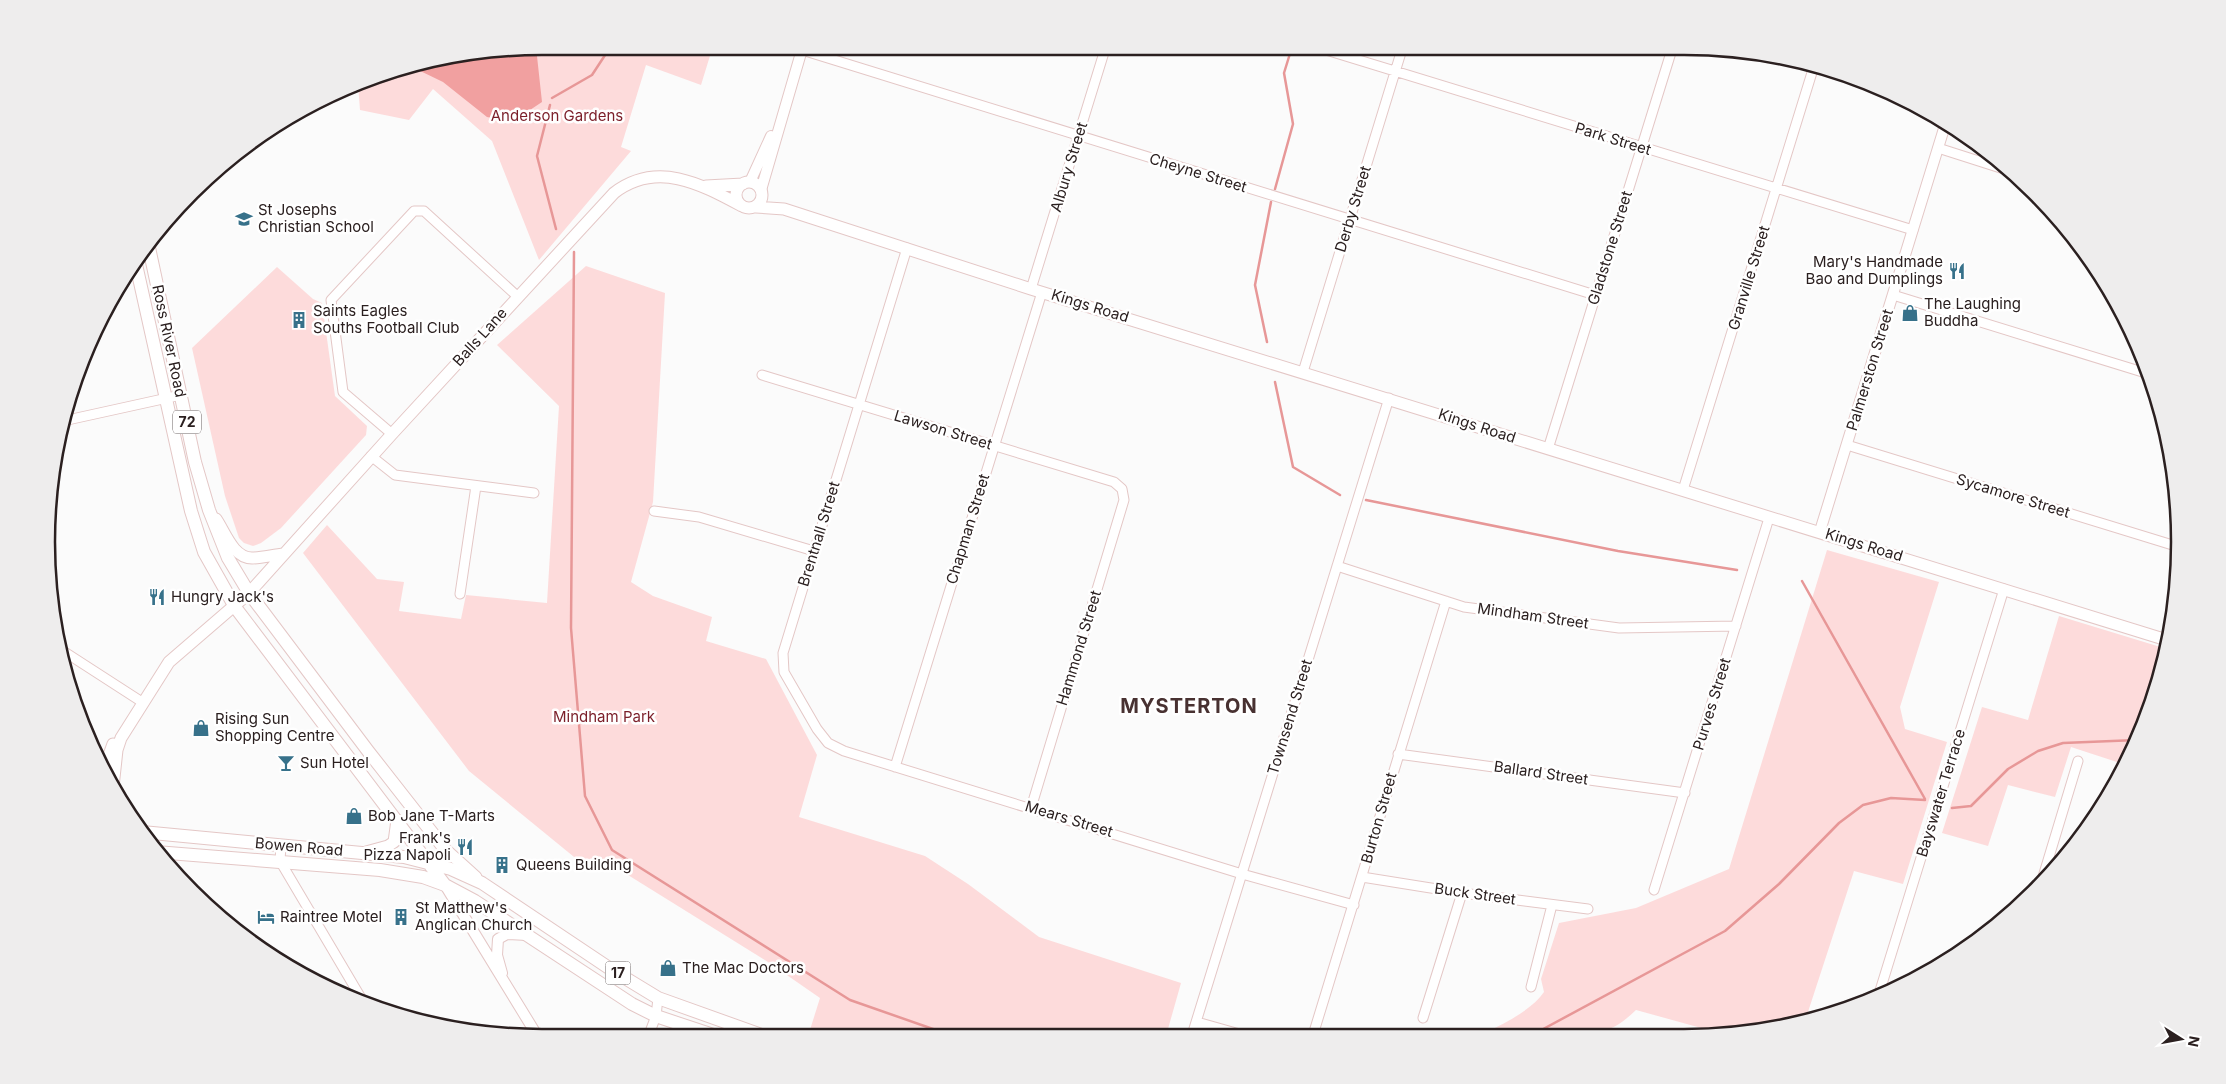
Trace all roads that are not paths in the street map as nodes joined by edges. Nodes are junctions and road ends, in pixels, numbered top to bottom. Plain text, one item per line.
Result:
1 (800, 55) edge
2 (824, 55) edge
3 (1103, 55) edge
4 (1341, 55) edge
5 (1400, 55) edge
6 (1670, 55) edge
7 (1395, 72) junction
8 (1812, 73) edge
9 (783, 111) junction
10 (1944, 130) edge
11 (1078, 136) junction
12 (1641, 148) junction
13 (1938, 148) junction
14 (1991, 165) edge
15 (746, 183) junction
16 (704, 186) junction
17 (1776, 188) junction
18 (762, 192) junction
19 (742, 206) junction
20 (756, 207) junction
21 (784, 209) junction
22 (1349, 219) junction
23 (1912, 230) junction
24 (907, 248) junction
25 (150, 254) edge
26 (137, 271) edge
27 (1037, 290) junction
28 (1595, 295) junction
29 (1892, 295) junction
30 (518, 296) junction
31 (2140, 371) edge
32 (1303, 372) junction
33 (762, 375) dead end
34 (181, 395) junction
35 (166, 398) junction
36 (1389, 398) junction
37 (860, 405) junction
38 (71, 419) edge
39 (392, 434) junction
40 (1847, 445) junction
41 (994, 446) junction
42 (1548, 449) junction
43 (371, 456) junction
44 (476, 486) junction
45 (1122, 489) joint
46 (1683, 490) junction
47 (534, 493) dead end
48 (209, 510) junction
49 (654, 511) dead end
50 (1770, 518) junction
51 (1820, 531) junction
52 (2171, 545) edge
53 (814, 551) junction
54 (284, 554) junction
55 (1337, 566) junction
56 (2004, 589) junction
57 (249, 593) junction
58 (460, 594) dead end
59 (1446, 600) junction
60 (235, 607) junction
61 (1736, 626) junction
62 (2162, 638) edge
63 (68, 653) edge
64 (142, 702) junction
65 (132, 719) junction
66 (1398, 754) junction
67 (2078, 761) dead end
68 (108, 763) edge
69 (895, 767) junction
70 (114, 775) edge
71 (1685, 793) junction
72 (1031, 808) junction
73 (397, 820) junction
74 (152, 833) edge
75 (281, 845) junction
76 (444, 848) joint
77 (362, 852) junction
78 (168, 853) edge
79 (280, 862) junction
80 (429, 862) junction
81 (2046, 867) edge
82 (1242, 874) junction
83 (1362, 876) junction
84 (482, 883) junction
85 (445, 885) junction
86 (1654, 890) dead end
87 (1462, 892) junction
88 (1354, 905) junction
89 (1552, 905) junction
90 (1588, 909) dead end
91 (529, 935) junction
92 (1531, 987) dead end
93 (1881, 987) edge
94 (507, 988) junction
95 (357, 992) edge
96 (658, 998) junction
97 (656, 1016) junction
98 (1423, 1018) dead end
99 (1197, 1022) junction
100 (533, 1029) edge
101 (651, 1029) edge
102 (695, 1029) edge
103 (745, 1029) edge
104 (1194, 1029) edge
105 (1222, 1029) edge
106 (1315, 1029) edge

1 - 9 street
2 - 11 street, Cheyne Street
3 - 11 street, Albury Street
4 - 7 street, Park Street
5 - 7 street, Derby Street
6 - 12 street, Gladstone Street
7 - 12 street, Park Street
7 - 22 street, Derby Street
8 - 17 street, Granville Street
9 - 15 street
9 - 18 street
10 - 13 street, Palmerston Street
11 - 22 street, Cheyne Street
11 - 27 street, Albury Street
12 - 17 street, Park Street
12 - 28 street, Gladstone Street
13 - 14 street
13 - 23 street, Palmerston Street
15 - 16 main road, Balls Lane
15 - 18 main road
15 - 19 main road
16 - 19 main road, Balls Lane
16 - 30 main road, Balls Lane
17 - 23 street, Park Street
17 - 46 street, Granville Street
18 - 20 main road
18 - 21 main road, Kings Road
19 - 20 main road
20 - 21 main road, Kings Road
21 - 24 main road, Kings Road
22 - 28 street, Cheyne Street
22 - 32 street, Derby Street
23 - 29 street, Palmerston Street
24 - 27 main road, Kings Road
24 - 37 street, Brentnall Street
25 - 34 main road, Ross River Road / 72
26 - 35 main road, Ross River Road / 72
27 - 32 main road, Kings Road
27 - 41 street, Chapman Street
28 - 42 street, Gladstone Street
29 - 31 street
29 - 40 street, Palmerston Street
30 - 39 main road, Balls Lane
30 - 39 street
32 - 36 main road, Kings Road
33 - 37 street, Lawson Street
34 - 35 street
34 - 48 main road, Ross River Road / 72
35 - 38 street
35 - 60 main road, Ross River Road / 72
36 - 42 main road, Kings Road
36 - 55 street, Townsend Street
37 - 41 street, Lawson Street
37 - 53 street, Brentnall Street
39 - 43 main road, Balls Lane
40 - 51 street, Palmerston Street
40 - 52 street, Sycamore Street
41 - 45 street, Lawson Street
41 - 69 street, Chapman Street
42 - 46 main road, Kings Road
43 - 44 street
43 - 54 main road, Balls Lane
44 - 47 street
44 - 58 street
45 - 72 street, Hammond Street
46 - 50 main road, Kings Road
48 - 54 main road
48 - 57 main road, Ross River Road / 72
49 - 53 street
50 - 51 main road, Kings Road
50 - 61 street, Purves Street
51 - 56 main road, Kings Road
53 - 69 street, Brentnall Street
54 - 57 main road, Balls Lane
55 - 59 street, Mindham Street
55 - 82 street, Townsend Street
56 - 62 main road, Kings Road
56 - 93 street, Bayswater Terrace
57 - 60 main road, Balls Lane
57 - 76 main road, Ross River Road / 72
59 - 61 street, Mindham Street
59 - 66 street, Burton Street
60 - 64 main road, Balls Lane
60 - 73 main road, Ross River Road / 72
61 - 71 street, Purves Street
63 - 64 street
64 - 65 main road, Balls Lane
65 - 68 main road
65 - 70 main road
66 - 71 street, Ballard Street
66 - 83 street, Burton Street
67 - 81 street
69 - 72 street, Mears Street
71 - 86 street, Purves Street
72 - 82 street, Mears Street
73 - 77 main road
73 - 80 main road, Ross River Road / 72
74 - 75 main road, Bowen Road / 17
75 - 77 main road, Bowen Road / 17
75 - 79 street
76 - 84 main road, Ross River Road
77 - 80 main road, Bowen Road / 17
78 - 79 main road, Bowen Road / 17
79 - 85 main road, Bowen Road / 17
79 - 95 street
80 - 84 main road, Bowen Road / 17
80 - 85 main road, Ross River Road
82 - 88 street, Mears Street
82 - 99 street, Townsend Street
83 - 87 street, Buck Street
83 - 88 street, Burton Street
84 - 96 main road, 17
85 - 91 main road, 17
85 - 94 street
87 - 89 street, Buck Street
87 - 98 street
88 - 106 street, Burton Street
89 - 90 street, Buck Street
89 - 92 street
91 - 94 street
91 - 97 main road, 17
94 - 100 street
96 - 97 street
96 - 103 main road, 17
97 - 101 street
97 - 102 main road, 17
99 - 104 street, Townsend Street
99 - 105 street

